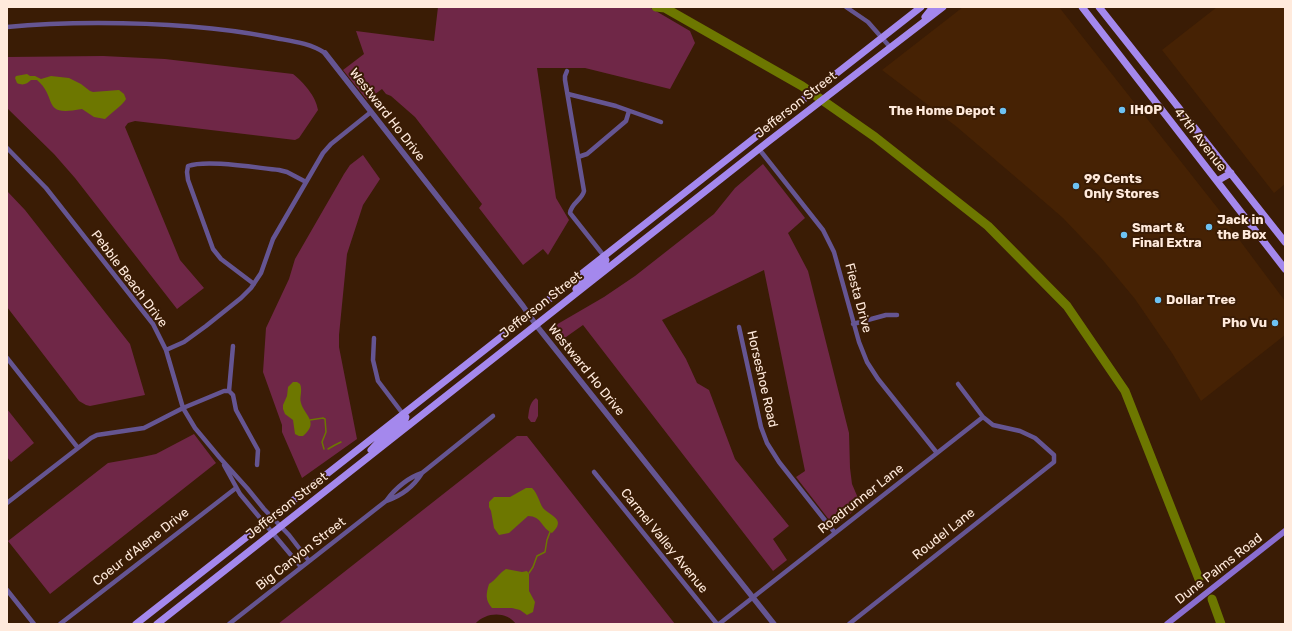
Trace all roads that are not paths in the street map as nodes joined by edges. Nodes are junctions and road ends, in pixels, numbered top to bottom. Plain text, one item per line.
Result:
1 (846, 7) edge
2 (921, 7) edge
3 (933, 7) edge
4 (943, 7) edge
5 (1082, 7) edge
6 (1099, 7) edge
7 (918, 25) junction
8 (7, 27) edge
9 (882, 38) junction
10 (890, 47) junction
11 (324, 53) joint
12 (567, 71) dead end
13 (568, 94) junction
14 (629, 111) junction
15 (371, 112) junction
16 (661, 122) dead end
17 (7, 148) edge
18 (760, 149) junction
19 (578, 157) junction
20 (1231, 173) junction
21 (306, 182) junction
22 (1217, 182) junction
23 (1285, 242) edge
24 (604, 256) junction
25 (1285, 269) edge
26 (254, 284) junction
27 (569, 299) junction
28 (529, 315) junction
29 (897, 315) dead end
30 (853, 324) junction
31 (536, 325) junction
32 (739, 327) dead end
33 (374, 338) dead end
34 (233, 346) dead end
35 (166, 350) junction
36 (7, 358) edge
37 (958, 384) dead end
38 (229, 391) junction
39 (183, 408) junction
40 (403, 414) junction
41 (493, 416) dead end
42 (983, 417) junction
43 (78, 448) junction
44 (937, 453) junction
45 (220, 458) junction
46 (257, 465) dead end
47 (358, 465) junction
48 (594, 472) dead end
49 (236, 488) junction
50 (7, 504) edge
51 (272, 517) junction
52 (264, 523) junction
53 (280, 526) junction
54 (1285, 531) edge
55 (272, 532) junction
56 (835, 533) junction
57 (309, 561) junction
58 (301, 567) junction
59 (7, 590) edge
60 (753, 597) junction
61 (1168, 623) edge
62 (34, 624) edge
63 (60, 624) edge
64 (136, 624) edge
65 (157, 624) edge
66 (229, 624) edge
67 (718, 624) edge
68 (774, 624) edge
69 (849, 624) edge

1 - 9 street
2 - 9 main road, Jefferson Street
3 - 7 main road
4 - 7 main road, Jefferson Street
5 - 22 main road, 47th Avenue
6 - 20 main road, 47th Avenue
7 - 10 main road, Jefferson Street
8 - 11 street
9 - 10 street
9 - 24 main road, Jefferson Street
10 - 18 main road, Jefferson Street
11 - 15 street, Westward Ho Drive
12 - 13 street
13 - 14 street
13 - 19 street
14 - 16 street
14 - 19 street
15 - 21 street
15 - 28 street, Westward Ho Drive
17 - 35 street, Pebble Beach Drive
18 - 27 main road, Jefferson Street
18 - 30 street, Fiesta Drive
19 - 24 street
20 - 22 main road
20 - 23 main road, 47th Avenue
21 - 26 street
21 - 26 street
22 - 25 main road, 47th Avenue
24 - 27 main road
24 - 28 main road, Jefferson Street
26 - 35 street
27 - 31 main road, Jefferson Street
28 - 31 street, Westward Ho Drive
28 - 40 main road, Jefferson Street
29 - 30 street
30 - 44 street, Fiesta Drive
31 - 47 main road, Jefferson Street
31 - 60 street, Westward Ho Drive
32 - 56 street, Horseshoe Road
33 - 40 street
34 - 38 street
35 - 39 street, Pebble Beach Drive
36 - 43 street
37 - 42 street
38 - 39 street
38 - 46 street
39 - 43 street
39 - 45 street, Pebble Beach Drive
40 - 47 main road
40 - 51 main road, Jefferson Street
41 - 57 street, Big Canyon Street
42 - 44 street, Roadrunner Lane
42 - 69 street, Roudel Lane
43 - 50 street
44 - 56 street, Roadrunner Lane
45 - 49 street
45 - 51 street
47 - 53 main road, Jefferson Street
48 - 67 street, Carmel Valley Avenue
49 - 52 street
49 - 63 street, Coeur d'Alene Drive
51 - 52 main road, Jefferson Street
51 - 53 street
52 - 55 street
52 - 64 main road, Jefferson Street
53 - 55 main road, Jefferson Street
53 - 57 street
54 - 61 main road, Dune Palms Road
55 - 58 street
55 - 65 main road, Jefferson Street
56 - 60 street, Roadrunner Lane
57 - 58 street, Big Canyon Street
58 - 66 street, Big Canyon Street
59 - 62 street
60 - 67 street, Roadrunner Lane
60 - 68 street, Westward Ho Drive

